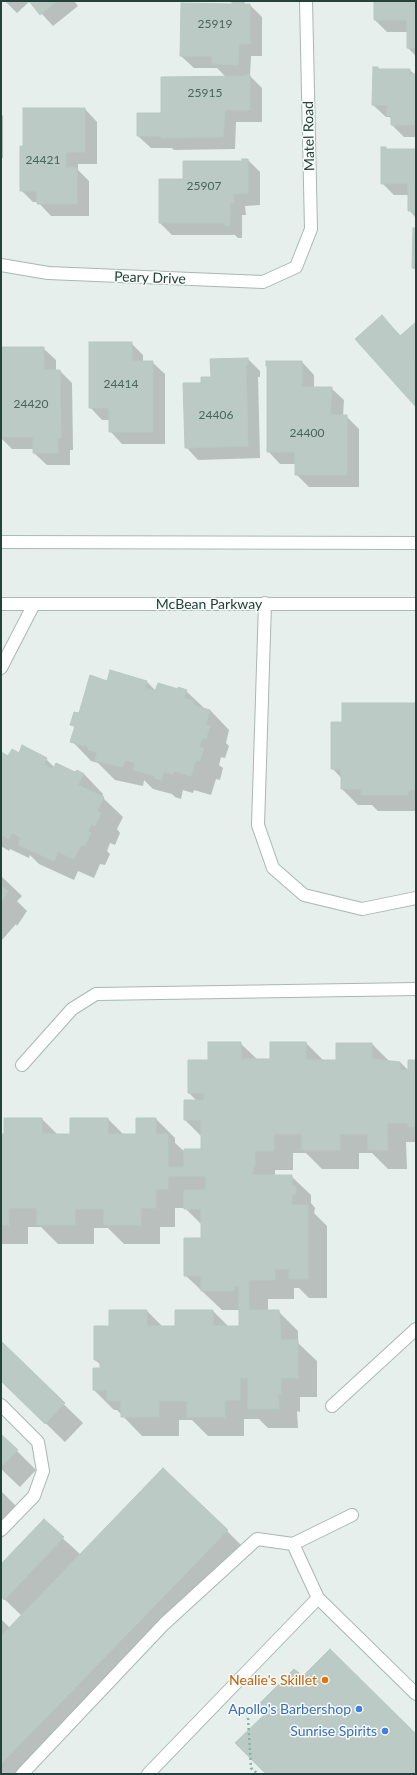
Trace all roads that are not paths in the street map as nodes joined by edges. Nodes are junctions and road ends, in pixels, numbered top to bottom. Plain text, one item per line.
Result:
1 (306, 1) edge
2 (1, 265) edge
3 (296, 267) joint
4 (1, 542) edge
5 (416, 543) edge
6 (265, 603) junction
7 (1, 604) edge
8 (34, 604) junction
9 (416, 604) edge
10 (1, 668) edge
11 (416, 898) edge
12 (416, 989) edge
13 (22, 1065) dead end
14 (416, 1329) edge
15 (1, 1405) edge
16 (332, 1406) dead end
17 (352, 1515) dead end
18 (1, 1530) edge
19 (293, 1544) junction
20 (318, 1598) junction
21 (416, 1694) edge
22 (22, 1774) edge
23 (148, 1774) edge

1 - 3 main road, Matel Road
2 - 3 main road, Peary Drive
4 - 5 main road
6 - 8 main road, McBean Parkway
6 - 9 main road, McBean Parkway
6 - 11 main road
7 - 8 main road, McBean Parkway
8 - 10 main road
12 - 13 main road
14 - 16 main road
15 - 18 main road
17 - 19 main road
19 - 20 main road
19 - 22 main road
20 - 21 main road
20 - 23 main road

